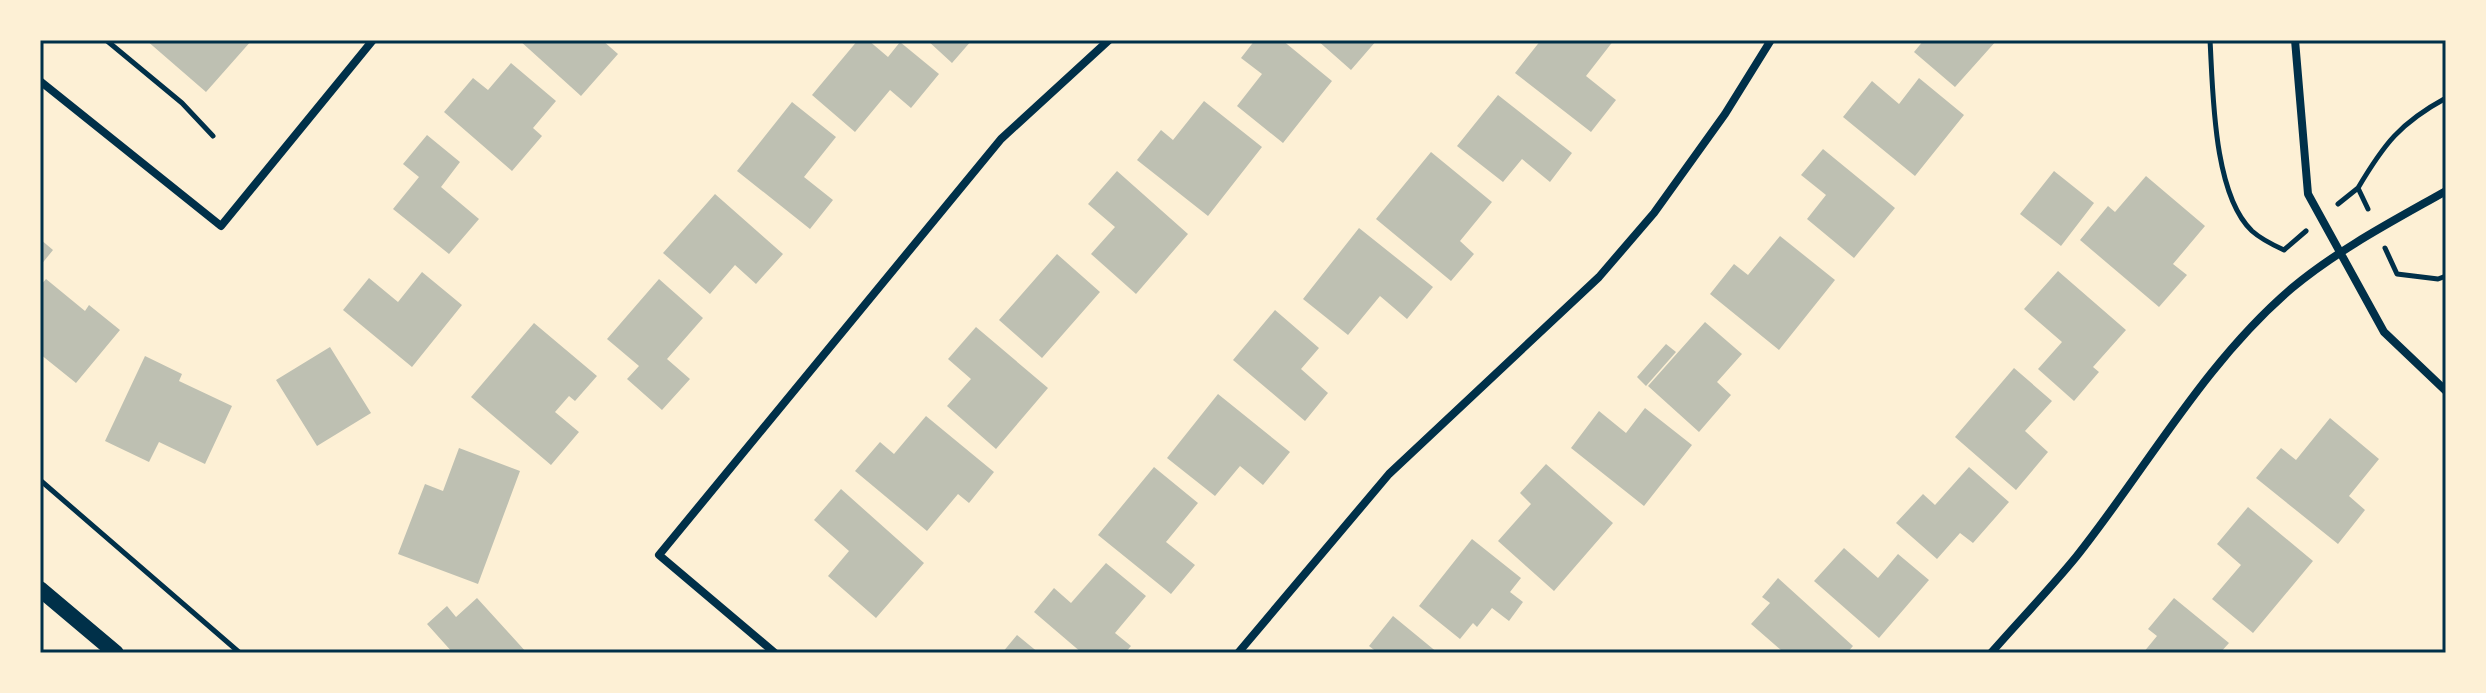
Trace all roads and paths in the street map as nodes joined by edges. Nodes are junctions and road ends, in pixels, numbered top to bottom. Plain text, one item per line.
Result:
1 (106, 40) edge
2 (373, 40) edge
3 (1109, 40) edge
4 (1771, 40) edge
5 (2210, 40) edge
6 (2295, 40) edge
7 (40, 81) edge
8 (2446, 98) edge
9 (213, 136) dead end
10 (2358, 188) dead end
11 (2446, 191) edge
12 (2284, 250) dead end
13 (2338, 253) junction
14 (2397, 274) dead end
15 (2446, 276) edge
16 (2446, 391) edge
17 (40, 480) edge
18 (40, 589) edge
19 (116, 653) edge
20 (240, 653) edge
21 (775, 653) edge
22 (1238, 653) edge
23 (1991, 653) edge

1 - 9 path
2 - 7 street
3 - 21 street
4 - 22 street
5 - 12 path
6 - 13 street
8 - 10 path
11 - 13 street
13 - 16 street
13 - 23 street
14 - 15 path
17 - 20 path
18 - 19 main road

